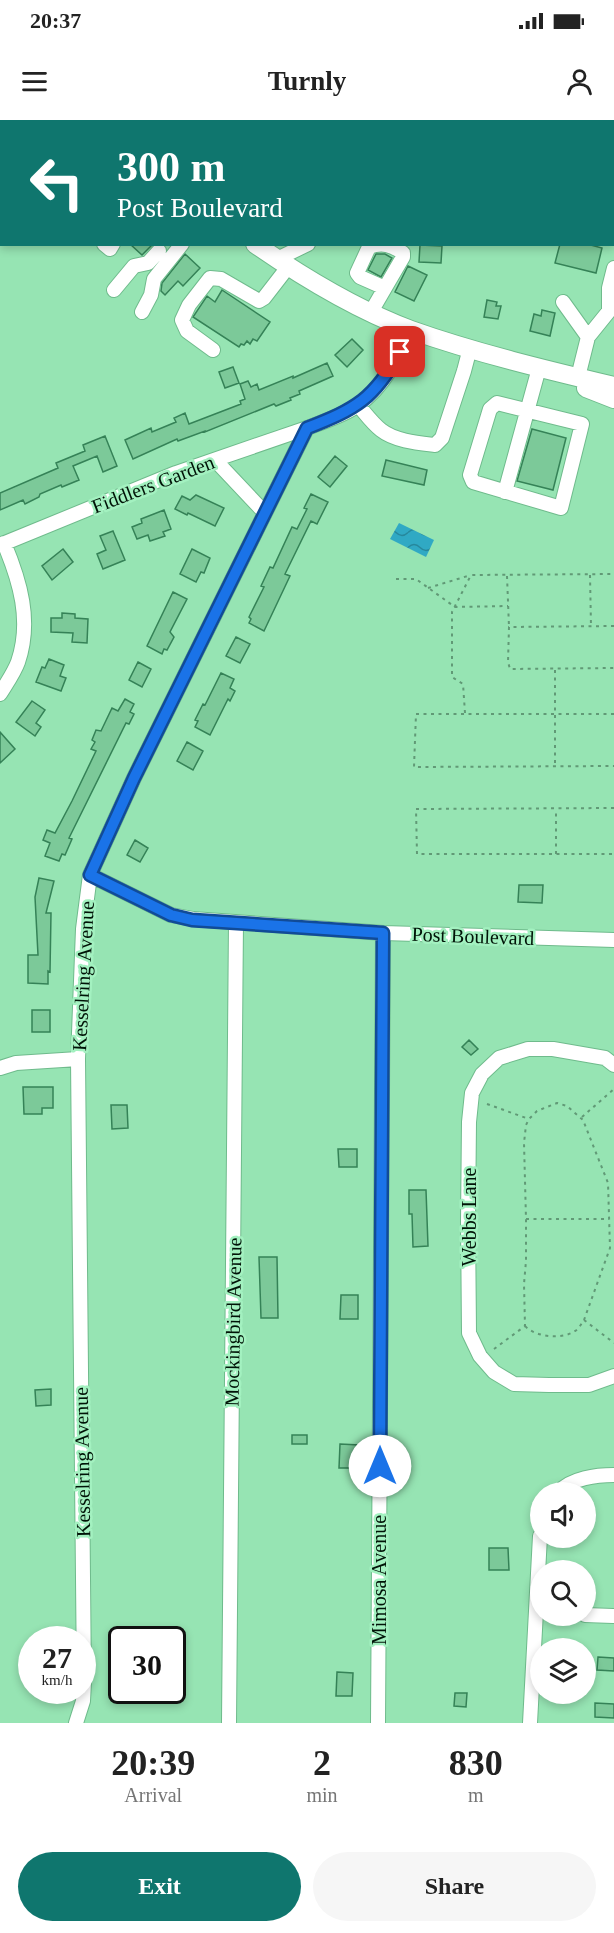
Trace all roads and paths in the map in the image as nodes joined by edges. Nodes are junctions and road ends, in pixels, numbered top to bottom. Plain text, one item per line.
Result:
1 (181, 246) edge
2 (258, 246) edge
3 (305, 246) edge
4 (159, 251) dead end
5 (283, 263) junction
6 (614, 268) edge
7 (385, 288) dead end
8 (114, 290) dead end
9 (563, 302) dead end
10 (142, 312) dead end
11 (371, 312) junction
12 (611, 312) edge
13 (410, 329) junction
14 (588, 337) junction
15 (470, 348) junction
16 (213, 350) dead end
17 (534, 366) junction
18 (578, 377) junction
19 (614, 386) edge
20 (614, 399) edge
21 (358, 405) junction
22 (528, 410) junction
23 (307, 428) junction
24 (215, 460) junction
25 (505, 492) junction
26 (265, 513) junction
27 (2, 544) edge
28 (507, 574) junction
29 (590, 574) junction
30 (614, 574) edge
31 (471, 575) junction
32 (396, 579) dead end
33 (428, 588) junction
34 (508, 606) junction
35 (455, 607) junction
36 (591, 626) junction
37 (614, 626) edge
38 (508, 627) junction
39 (555, 668) junction
40 (614, 668) edge
41 (0, 694) edge
42 (465, 714) junction
43 (614, 714) edge
44 (555, 715) junction
45 (555, 766) junction
46 (614, 766) edge
47 (556, 808) junction
48 (614, 808) edge
49 (556, 854) junction
50 (614, 854) edge
51 (90, 875) junction
52 (236, 922) junction
53 (383, 933) junction
54 (614, 940) edge
55 (78, 1059) junction
56 (614, 1065) edge
57 (0, 1068) edge
58 (614, 1089) edge
59 (487, 1104) dead end
60 (581, 1118) junction
61 (529, 1119) junction
62 (526, 1219) junction
63 (609, 1219) junction
64 (584, 1320) junction
65 (525, 1326) junction
66 (614, 1343) edge
67 (494, 1349) dead end
68 (614, 1376) edge
69 (614, 1475) edge
70 (574, 1482) edge
71 (596, 1615) edge
72 (613, 1616) edge
73 (537, 1626) edge
74 (76, 1723) edge
75 (229, 1723) edge
76 (378, 1723) edge
77 (530, 1723) edge

1 - 10 street
2 - 5 main road
3 - 5 street
4 - 8 street
5 - 11 main road
5 - 16 street
6 - 12 street
7 - 11 street
9 - 14 street
11 - 13 main road
12 - 14 street
13 - 15 main road
13 - 21 street
14 - 18 street
15 - 17 main road
15 - 21 street
17 - 18 main road
17 - 20 main road
17 - 22 street
18 - 19 main road
21 - 23 street
22 - 25 street
22 - 25 street
22 - 25 street
23 - 24 street, Fiddlers Garden
23 - 26 street, Kesselring Avenue
24 - 26 street
24 - 27 street, Fiddlers Garden
26 - 51 street, Kesselring Avenue
27 - 41 street
28 - 29 path
28 - 31 path
28 - 34 path
29 - 30 path
29 - 36 path
31 - 33 path
31 - 35 path
32 - 33 path
33 - 35 path
34 - 35 path
34 - 38 path
35 - 42 path
36 - 37 path
36 - 38 path
38 - 39 path
39 - 40 path
39 - 44 path
42 - 44 path
42 - 45 path
43 - 44 path
44 - 45 path
45 - 46 path
47 - 48 path
47 - 49 path
47 - 49 path
49 - 50 path
51 - 52 street, Post Boulevard
51 - 55 street, Kesselring Avenue
52 - 53 street, Post Boulevard
52 - 75 street, Mockingbird Avenue
53 - 54 street, Post Boulevard
53 - 76 street, Mimosa Avenue
55 - 57 street
55 - 74 street, Kesselring Avenue
56 - 68 street, Webbs Lane
58 - 60 path
59 - 61 path
60 - 61 path
60 - 63 path
61 - 62 path
62 - 63 path
62 - 65 path
63 - 64 path
64 - 65 path
64 - 66 path
65 - 67 path
69 - 70 street
71 - 72 street
73 - 77 street

